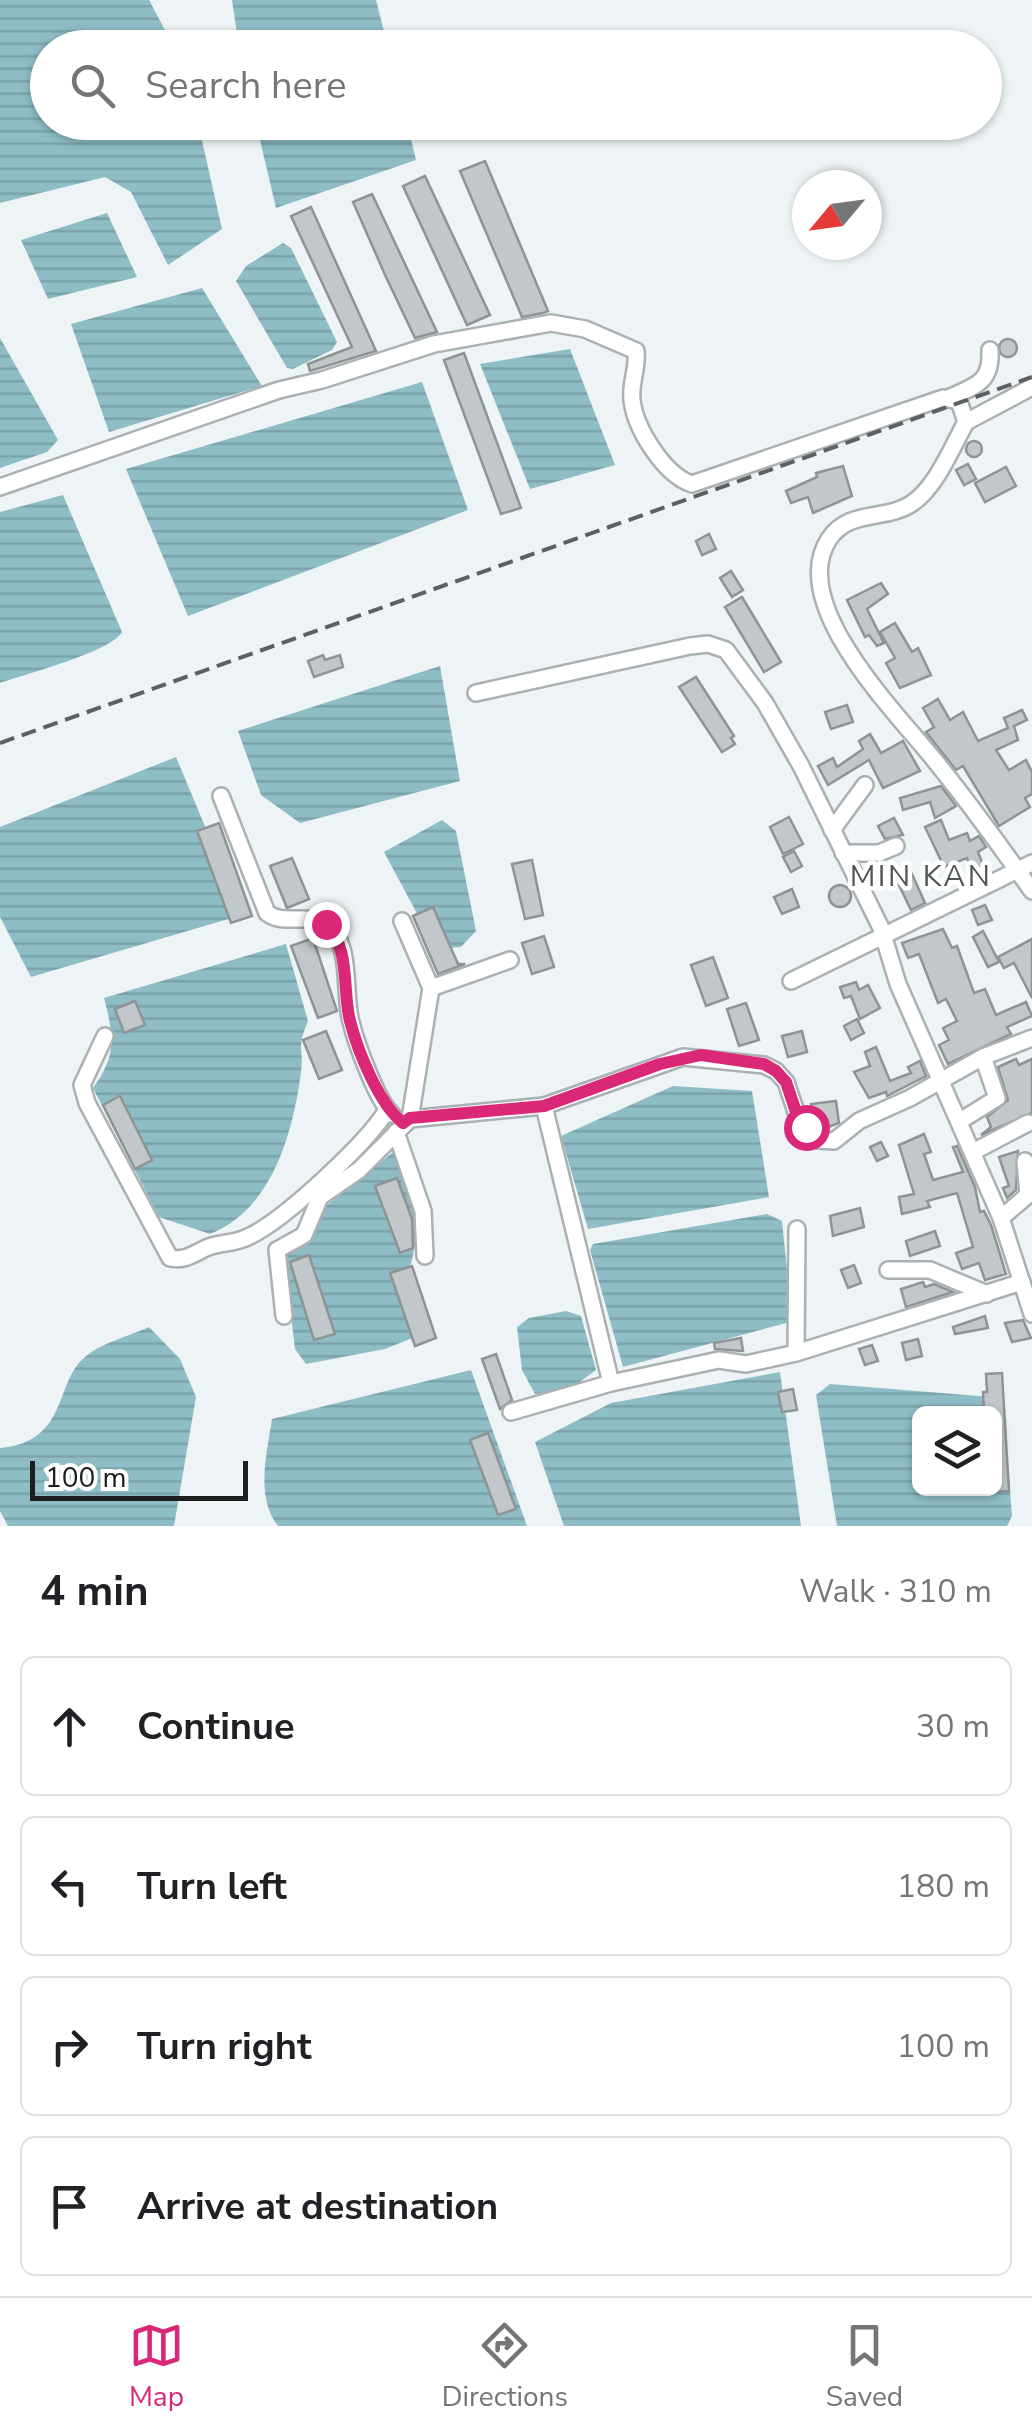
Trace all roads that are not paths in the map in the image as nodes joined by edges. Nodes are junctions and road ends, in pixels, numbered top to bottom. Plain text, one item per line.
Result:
1 (990, 350) dead end
2 (1032, 388) edge
3 (948, 398) junction
4 (966, 422) junction
5 (0, 487) edge
6 (476, 694) dead end
7 (864, 785) dead end
8 (221, 796) dead end
9 (832, 830) junction
10 (896, 846) dead end
11 (843, 853) junction
12 (1032, 863) edge
13 (1016, 868) junction
14 (1032, 891) edge
15 (402, 921) dead end
16 (883, 934) junction
17 (510, 960) dead end
18 (790, 980) dead end
19 (431, 988) junction
20 (105, 1036) dead end
21 (1032, 1038) edge
22 (982, 1057) junction
23 (942, 1080) junction
24 (544, 1106) junction
25 (387, 1110) junction
26 (960, 1121) junction
27 (1028, 1123) dead end
28 (403, 1124) junction
29 (973, 1152) junction
30 (1025, 1161) dead end
31 (1001, 1218) junction
32 (797, 1229) dead end
33 (425, 1256) dead end
34 (888, 1270) dead end
35 (1027, 1288) edge
36 (987, 1294) junction
37 (1032, 1314) edge
38 (284, 1316) dead end
39 (796, 1353) junction
40 (611, 1383) junction
41 (511, 1412) dead end

1 - 3 street
2 - 4 street
3 - 4 street
3 - 5 street
4 - 13 street
6 - 9 street
7 - 9 street
8 - 25 street
9 - 11 street
10 - 11 street
11 - 16 street
12 - 13 street
13 - 14 street
13 - 16 street
15 - 19 street
16 - 18 street
16 - 23 street
17 - 19 street
19 - 28 street
20 - 25 street
21 - 22 street
22 - 23 street
22 - 26 street
23 - 24 street
23 - 26 street
24 - 28 street
24 - 40 street
25 - 28 street
26 - 29 street
27 - 29 street
28 - 33 street
28 - 38 street
29 - 31 street
30 - 31 street
31 - 35 street
32 - 39 street
34 - 36 street
35 - 36 street
35 - 37 street
36 - 39 street
39 - 40 street
40 - 41 street

